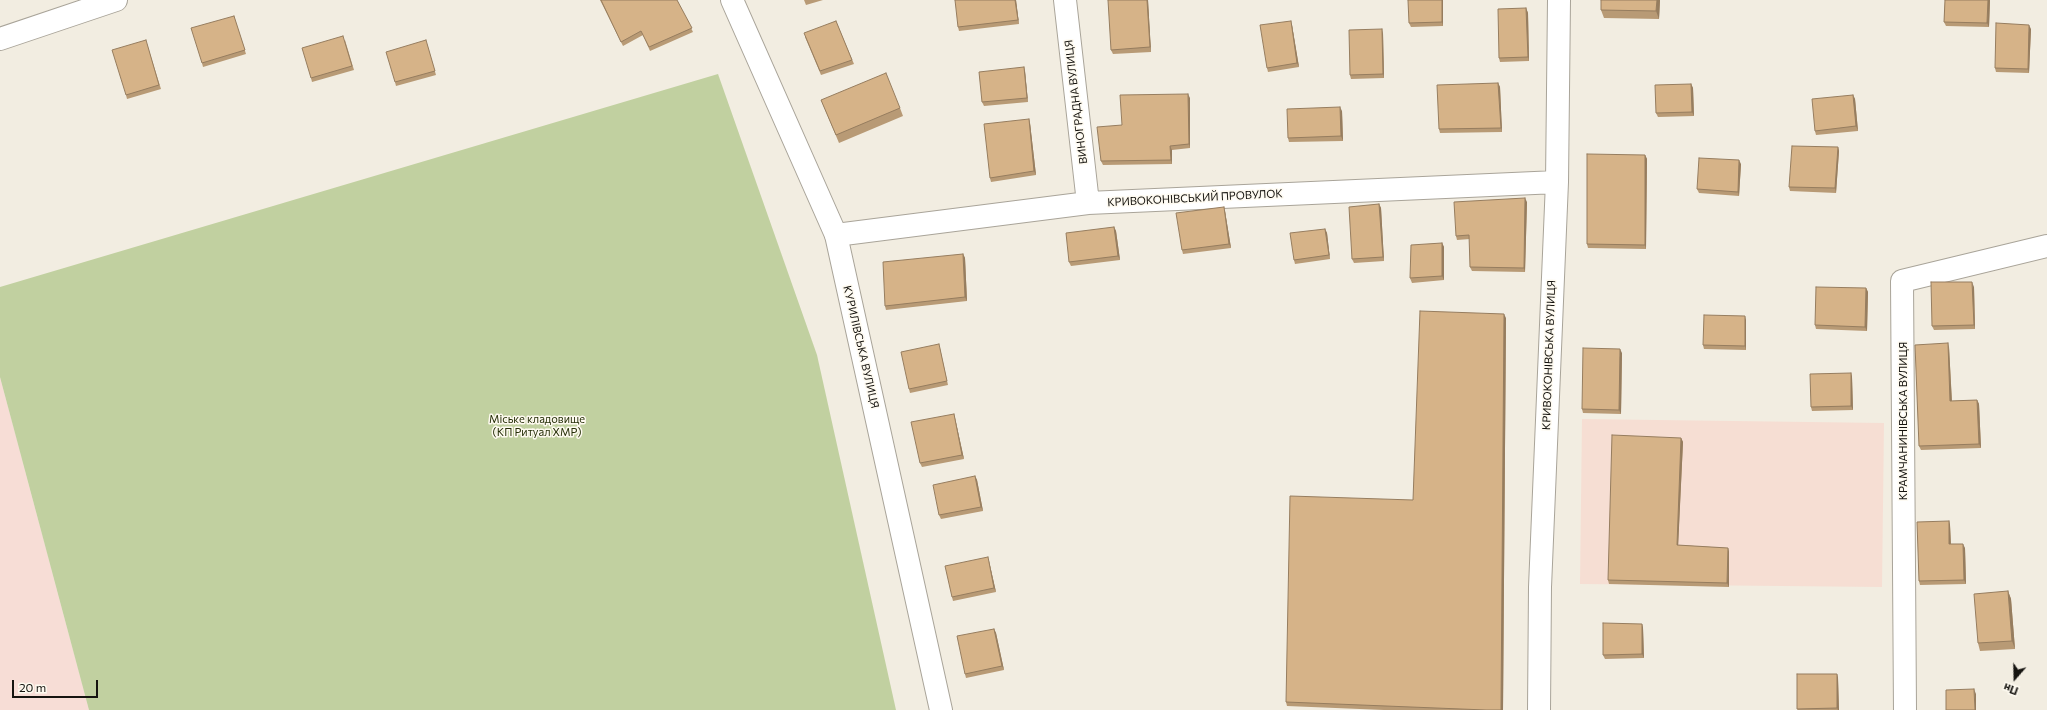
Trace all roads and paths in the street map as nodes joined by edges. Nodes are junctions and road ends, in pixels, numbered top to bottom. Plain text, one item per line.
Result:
1 (116, 0) edge
2 (732, 0) edge
3 (1065, 0) edge
4 (1559, 0) edge
5 (0, 39) edge
6 (1556, 182) junction
7 (1088, 203) junction
8 (836, 235) junction
9 (2047, 246) edge
10 (941, 710) edge
11 (1539, 710) edge
12 (1905, 710) edge

1 - 5 street
2 - 8 street, КУРИЛІВСЬКА ВУЛИЦЯ
3 - 7 street, ВИНОГРАДНА ВУЛИЦЯ
4 - 6 street, КРИВОКОНІВСЬКА ВУЛИЦЯ
6 - 7 street, КРИВОКОНІВСЬКИЙ ПРОВУЛОК
6 - 11 street, КРИВОКОНІВСЬКА ВУЛИЦЯ
7 - 8 street, КРИВОКОНІВСЬКИЙ ПРОВУЛОК
8 - 10 street, КУРИЛІВСЬКА ВУЛИЦЯ
9 - 12 street, КРАМЧАНИНІВСЬКА ВУЛИЦЯ

